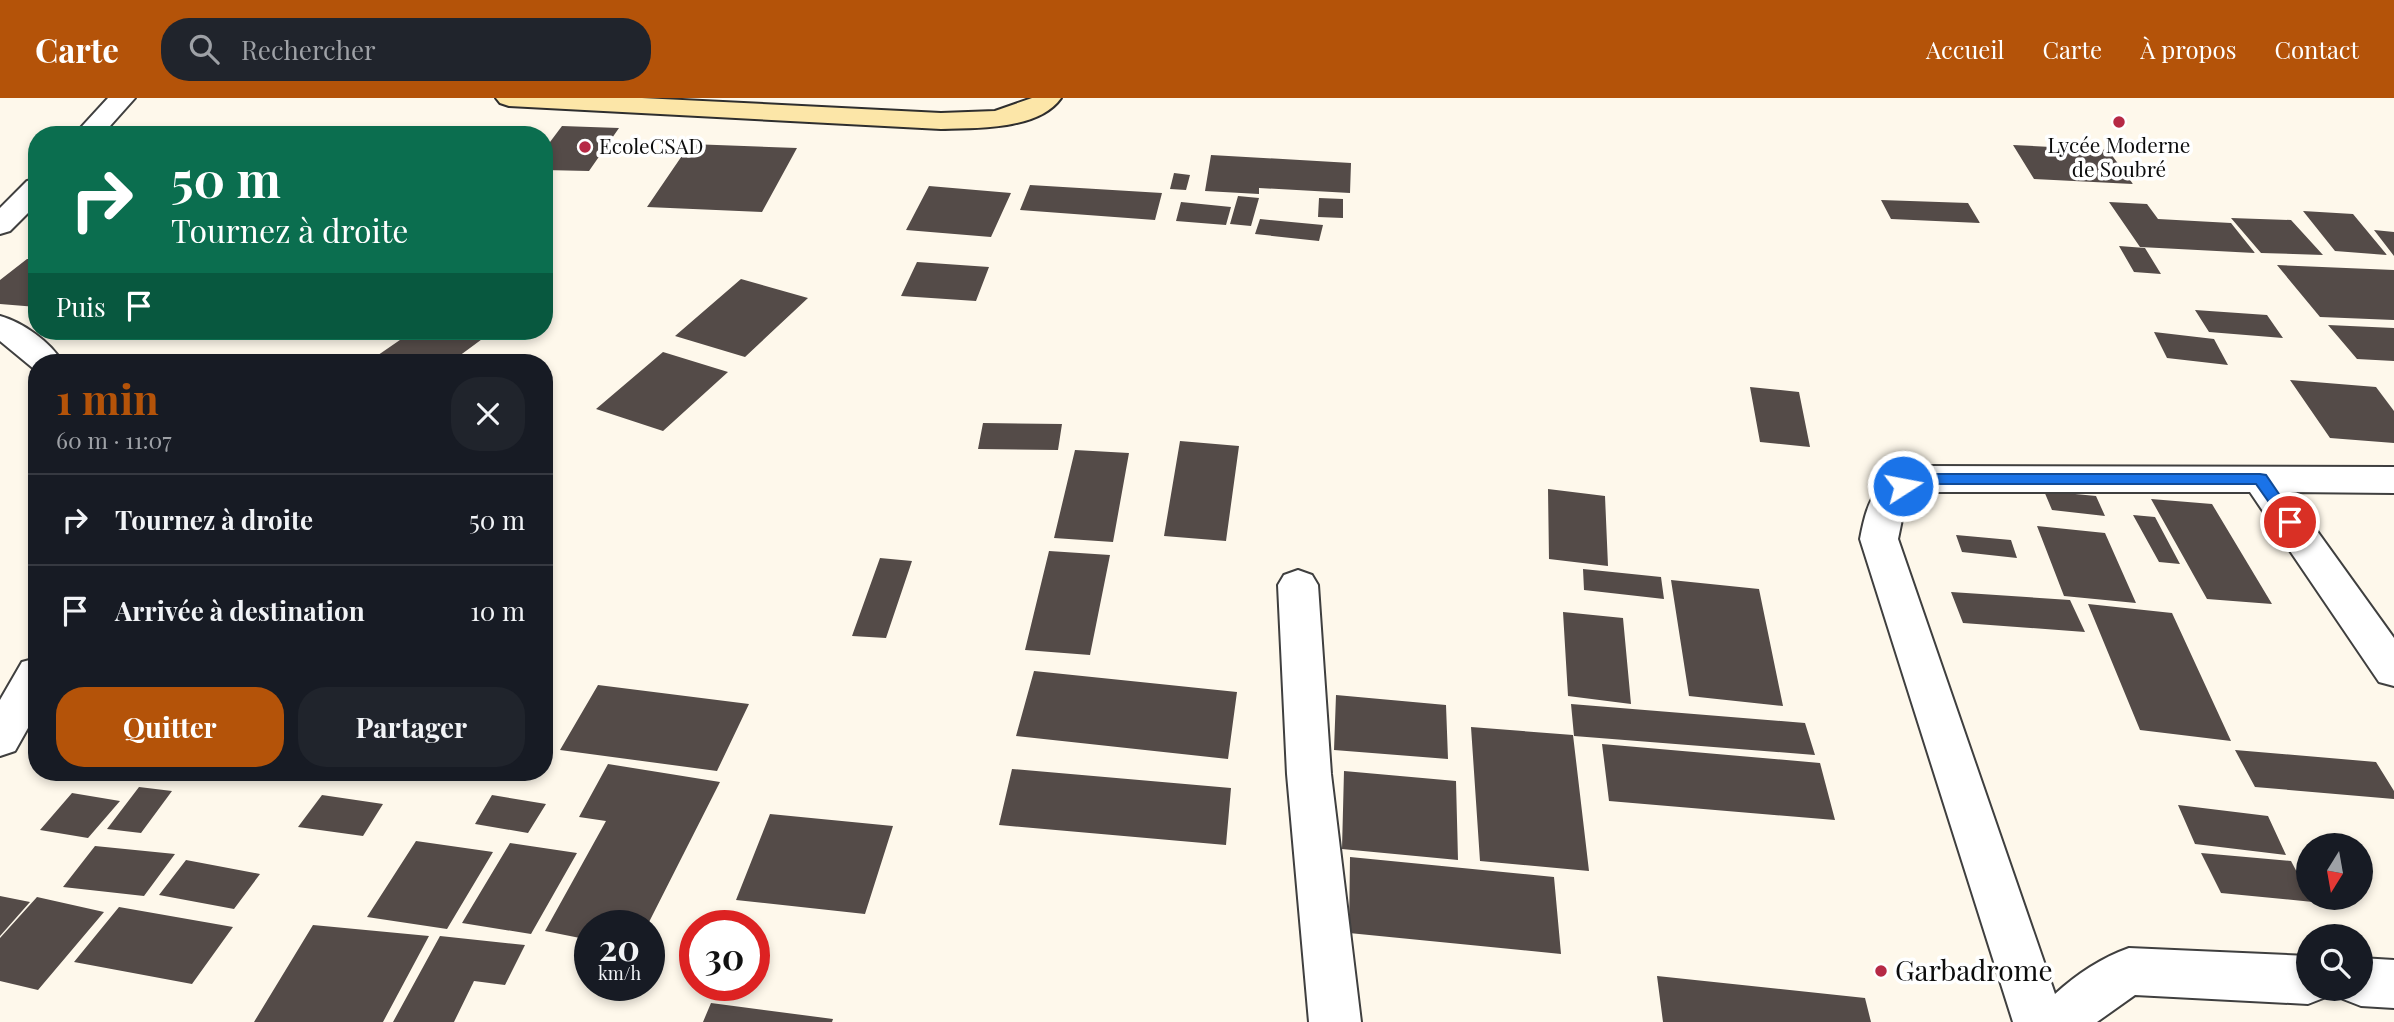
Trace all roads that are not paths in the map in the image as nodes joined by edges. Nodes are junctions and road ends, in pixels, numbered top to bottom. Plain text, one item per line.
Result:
1 (122, 98) edge
2 (509, 98) edge
3 (1048, 98) edge
4 (96, 126) edge
5 (28, 196) edge
6 (0, 225) edge
7 (0, 326) edge
8 (36, 354) edge
9 (2260, 479) junction
10 (2394, 480) edge
11 (1298, 585) dead end
12 (2394, 670) edge
13 (28, 690) edge
14 (0, 738) edge
15 (2296, 979) edge
16 (2373, 983) edge
17 (2394, 984) edge
18 (1335, 1022) edge
19 (2039, 1022) edge
20 (2061, 1022) edge

1 - 4 street
2 - 3 street
5 - 6 street
7 - 8 street
9 - 10 street
9 - 12 street
9 - 19 street
11 - 18 street
13 - 14 street
15 - 20 street
16 - 17 street

